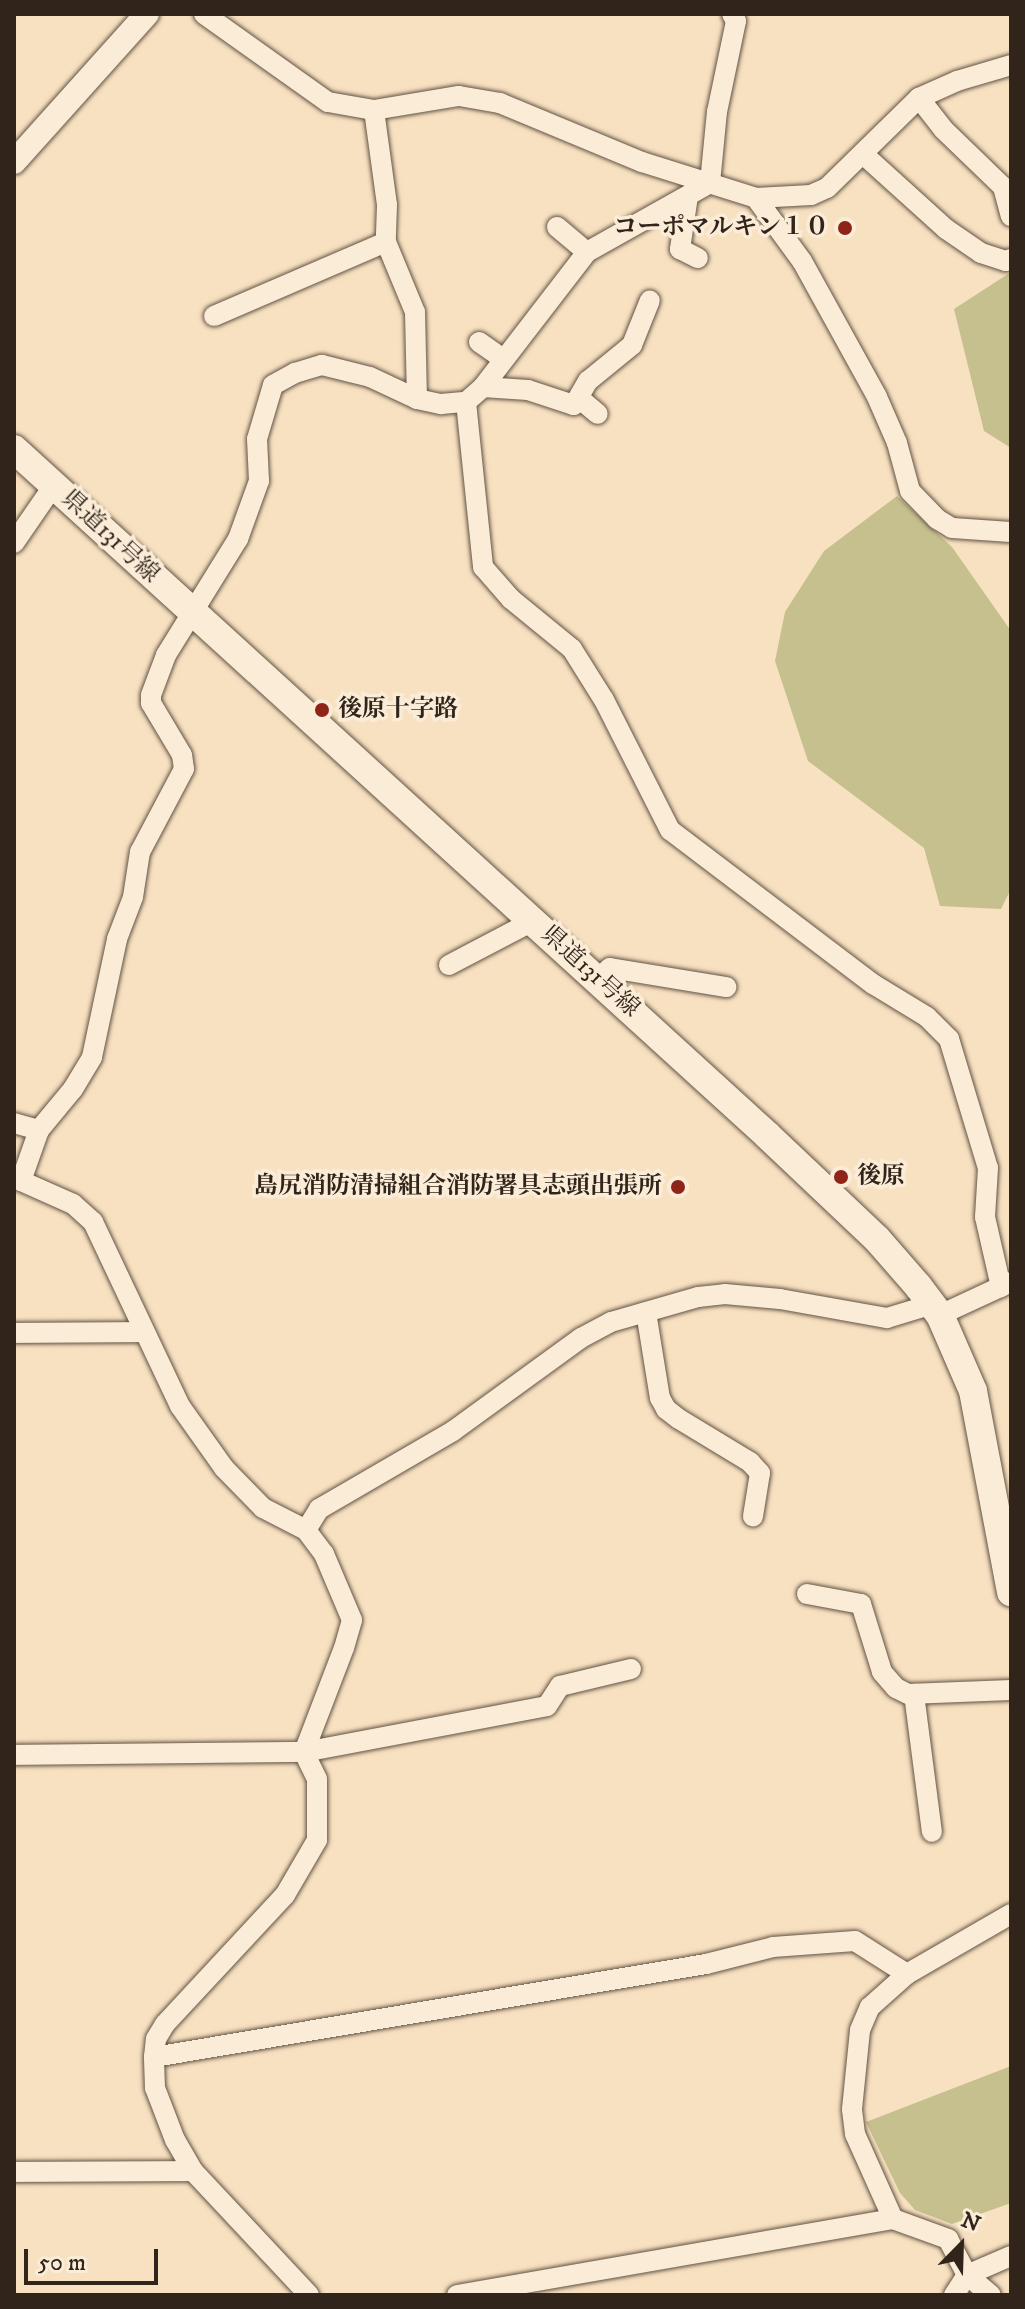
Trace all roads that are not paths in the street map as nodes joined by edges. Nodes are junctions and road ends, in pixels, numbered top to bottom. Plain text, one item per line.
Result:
1 (147, 14) edge
2 (204, 14) edge
3 (732, 14) edge
4 (1011, 65) edge
5 (919, 98) junction
6 (374, 110) junction
7 (863, 154) junction
8 (14, 162) edge
9 (710, 183) junction
10 (688, 196) junction
11 (756, 198) junction
12 (1011, 216) edge
13 (557, 227) dead end
14 (386, 242) junction
15 (587, 252) junction
16 (698, 258) dead end
17 (1011, 259) edge
18 (650, 300) dead end
19 (214, 316) dead end
20 (479, 342) dead end
21 (503, 359) junction
22 (483, 387) junction
23 (417, 399) junction
24 (580, 399) junction
25 (466, 402) junction
26 (598, 414) dead end
27 (14, 449) edge
28 (54, 485) junction
29 (1011, 532) edge
30 (14, 543) edge
31 (192, 613) junction
32 (533, 921) junction
33 (449, 965) dead end
34 (598, 979) junction
35 (726, 987) dead end
36 (14, 1123) edge
37 (39, 1130) junction
38 (1006, 1285) edge
39 (936, 1310) junction
40 (646, 1312) junction
41 (143, 1332) junction
42 (14, 1333) edge
43 (753, 1516) dead end
44 (306, 1530) junction
45 (1011, 1592) edge
46 (807, 1594) dead end
47 (631, 1669) dead end
48 (1011, 1690) edge
49 (914, 1694) junction
50 (304, 1752) junction
51 (14, 1755) edge
52 (932, 1832) dead end
53 (1011, 1914) edge
54 (907, 1974) junction
55 (154, 2057) junction
56 (193, 2171) junction
57 (14, 2172) edge
58 (893, 2219) junction
59 (1011, 2256) edge
60 (967, 2275) junction
61 (309, 2295) edge
62 (457, 2295) edge
63 (954, 2295) edge
64 (991, 2295) edge

1 - 8 street
2 - 6 street
3 - 9 street
4 - 5 street
5 - 7 street
5 - 12 street
6 - 9 street
6 - 14 street
7 - 11 street
7 - 17 street
9 - 10 street
9 - 11 street
10 - 15 street
10 - 16 street
11 - 29 street
13 - 15 street
14 - 19 street
14 - 23 street
15 - 21 street
18 - 24 street
20 - 21 street
21 - 22 street
22 - 24 street
22 - 25 street
23 - 25 street
23 - 31 street
24 - 26 street
25 - 38 street
27 - 28 main road, 県道131号線
28 - 30 street
28 - 31 main road, 県道131号線
31 - 32 main road, 県道131号線
31 - 37 street
32 - 33 street
32 - 34 main road, 県道131号線
34 - 35 street
34 - 39 main road, 県道131号線
36 - 37 street
37 - 41 street
38 - 39 street
39 - 40 street
39 - 45 main road, 県道131号線
40 - 43 street
40 - 44 street
41 - 42 street
41 - 44 street
44 - 50 street
46 - 49 street
47 - 50 street
48 - 49 street
49 - 52 street
50 - 51 street
50 - 55 street
53 - 54 street
54 - 55 street
54 - 58 street
55 - 56 street
56 - 57 street
56 - 61 street
58 - 60 street
58 - 62 street
59 - 60 street
60 - 63 street
60 - 64 street

